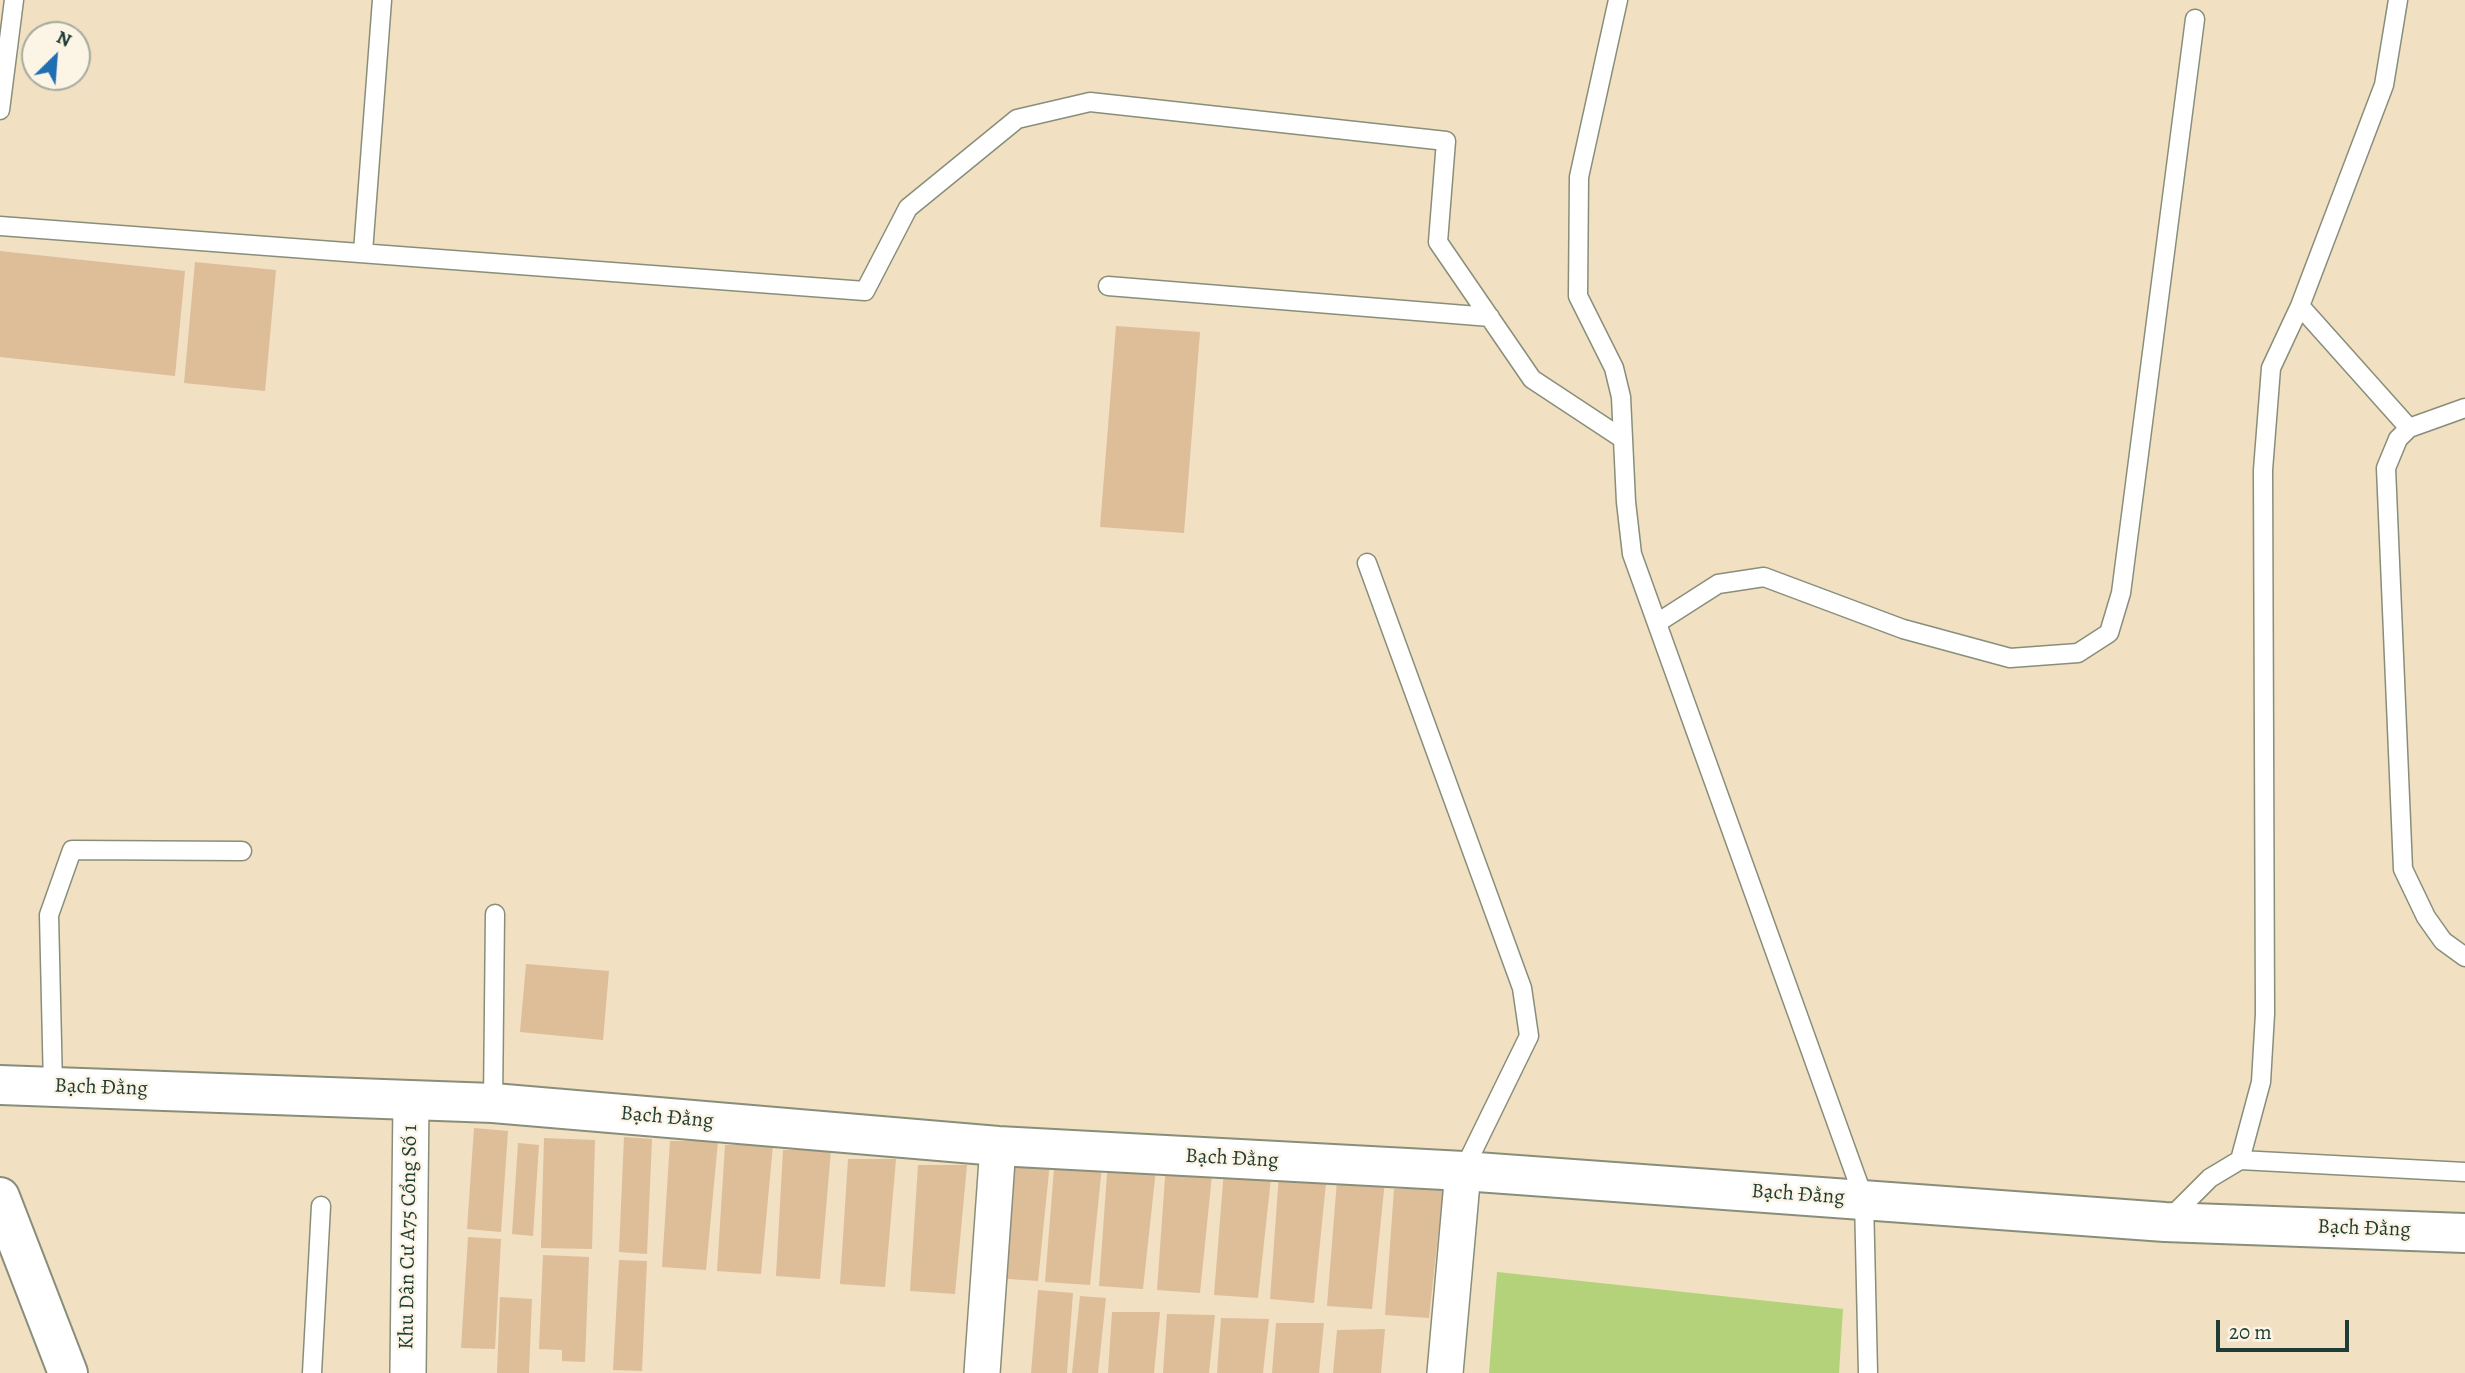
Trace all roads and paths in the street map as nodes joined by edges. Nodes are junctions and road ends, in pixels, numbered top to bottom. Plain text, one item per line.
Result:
1 (14, 0) edge
2 (383, 0) edge
3 (1618, 0) edge
4 (2398, 0) edge
5 (2195, 19) dead end
6 (0, 110) edge
7 (0, 226) edge
8 (363, 252) junction
9 (1108, 286) dead end
10 (2300, 306) junction
11 (1490, 317) junction
12 (2465, 408) edge
13 (2409, 428) junction
14 (1623, 439) junction
15 (1367, 563) dead end
16 (1657, 623) junction
17 (242, 851) dead end
18 (495, 914) dead end
19 (2465, 957) edge
20 (0, 1085) edge
21 (52, 1086) junction
22 (411, 1101) junction
23 (493, 1103) junction
24 (998, 1146) junction
25 (2240, 1160) junction
26 (1463, 1171) junction
27 (2465, 1172) edge
28 (0, 1197) edge
29 (1864, 1199) junction
30 (321, 1206) dead end
31 (2165, 1222) junction
32 (2465, 1233) edge
33 (68, 1373) edge
34 (313, 1373) edge
35 (408, 1373) edge
36 (982, 1373) edge
37 (1445, 1373) edge
38 (1868, 1373) edge

1 - 6 lane
2 - 8 lane
3 - 14 lane
4 - 10 lane
5 - 16 lane
7 - 8 lane
8 - 11 lane
9 - 11 lane
10 - 13 lane
10 - 25 lane
11 - 14 lane
12 - 13 lane
13 - 19 lane
14 - 16 lane
15 - 26 lane
16 - 29 lane
17 - 21 lane
18 - 23 lane
20 - 21 street, Bạch Đằng
21 - 22 street, Bạch Đằng
22 - 23 street, Bạch Đằng
22 - 35 street, Khu Dân Cư A75 Cổng Số 1
23 - 24 street, Bạch Đằng
24 - 26 street, Bạch Đằng
24 - 36 street
25 - 27 lane
25 - 31 lane
26 - 29 street, Bạch Đằng
26 - 37 street
28 - 33 street
29 - 31 street, Bạch Đằng
29 - 38 lane
30 - 34 lane
31 - 32 street, Bạch Đằng

